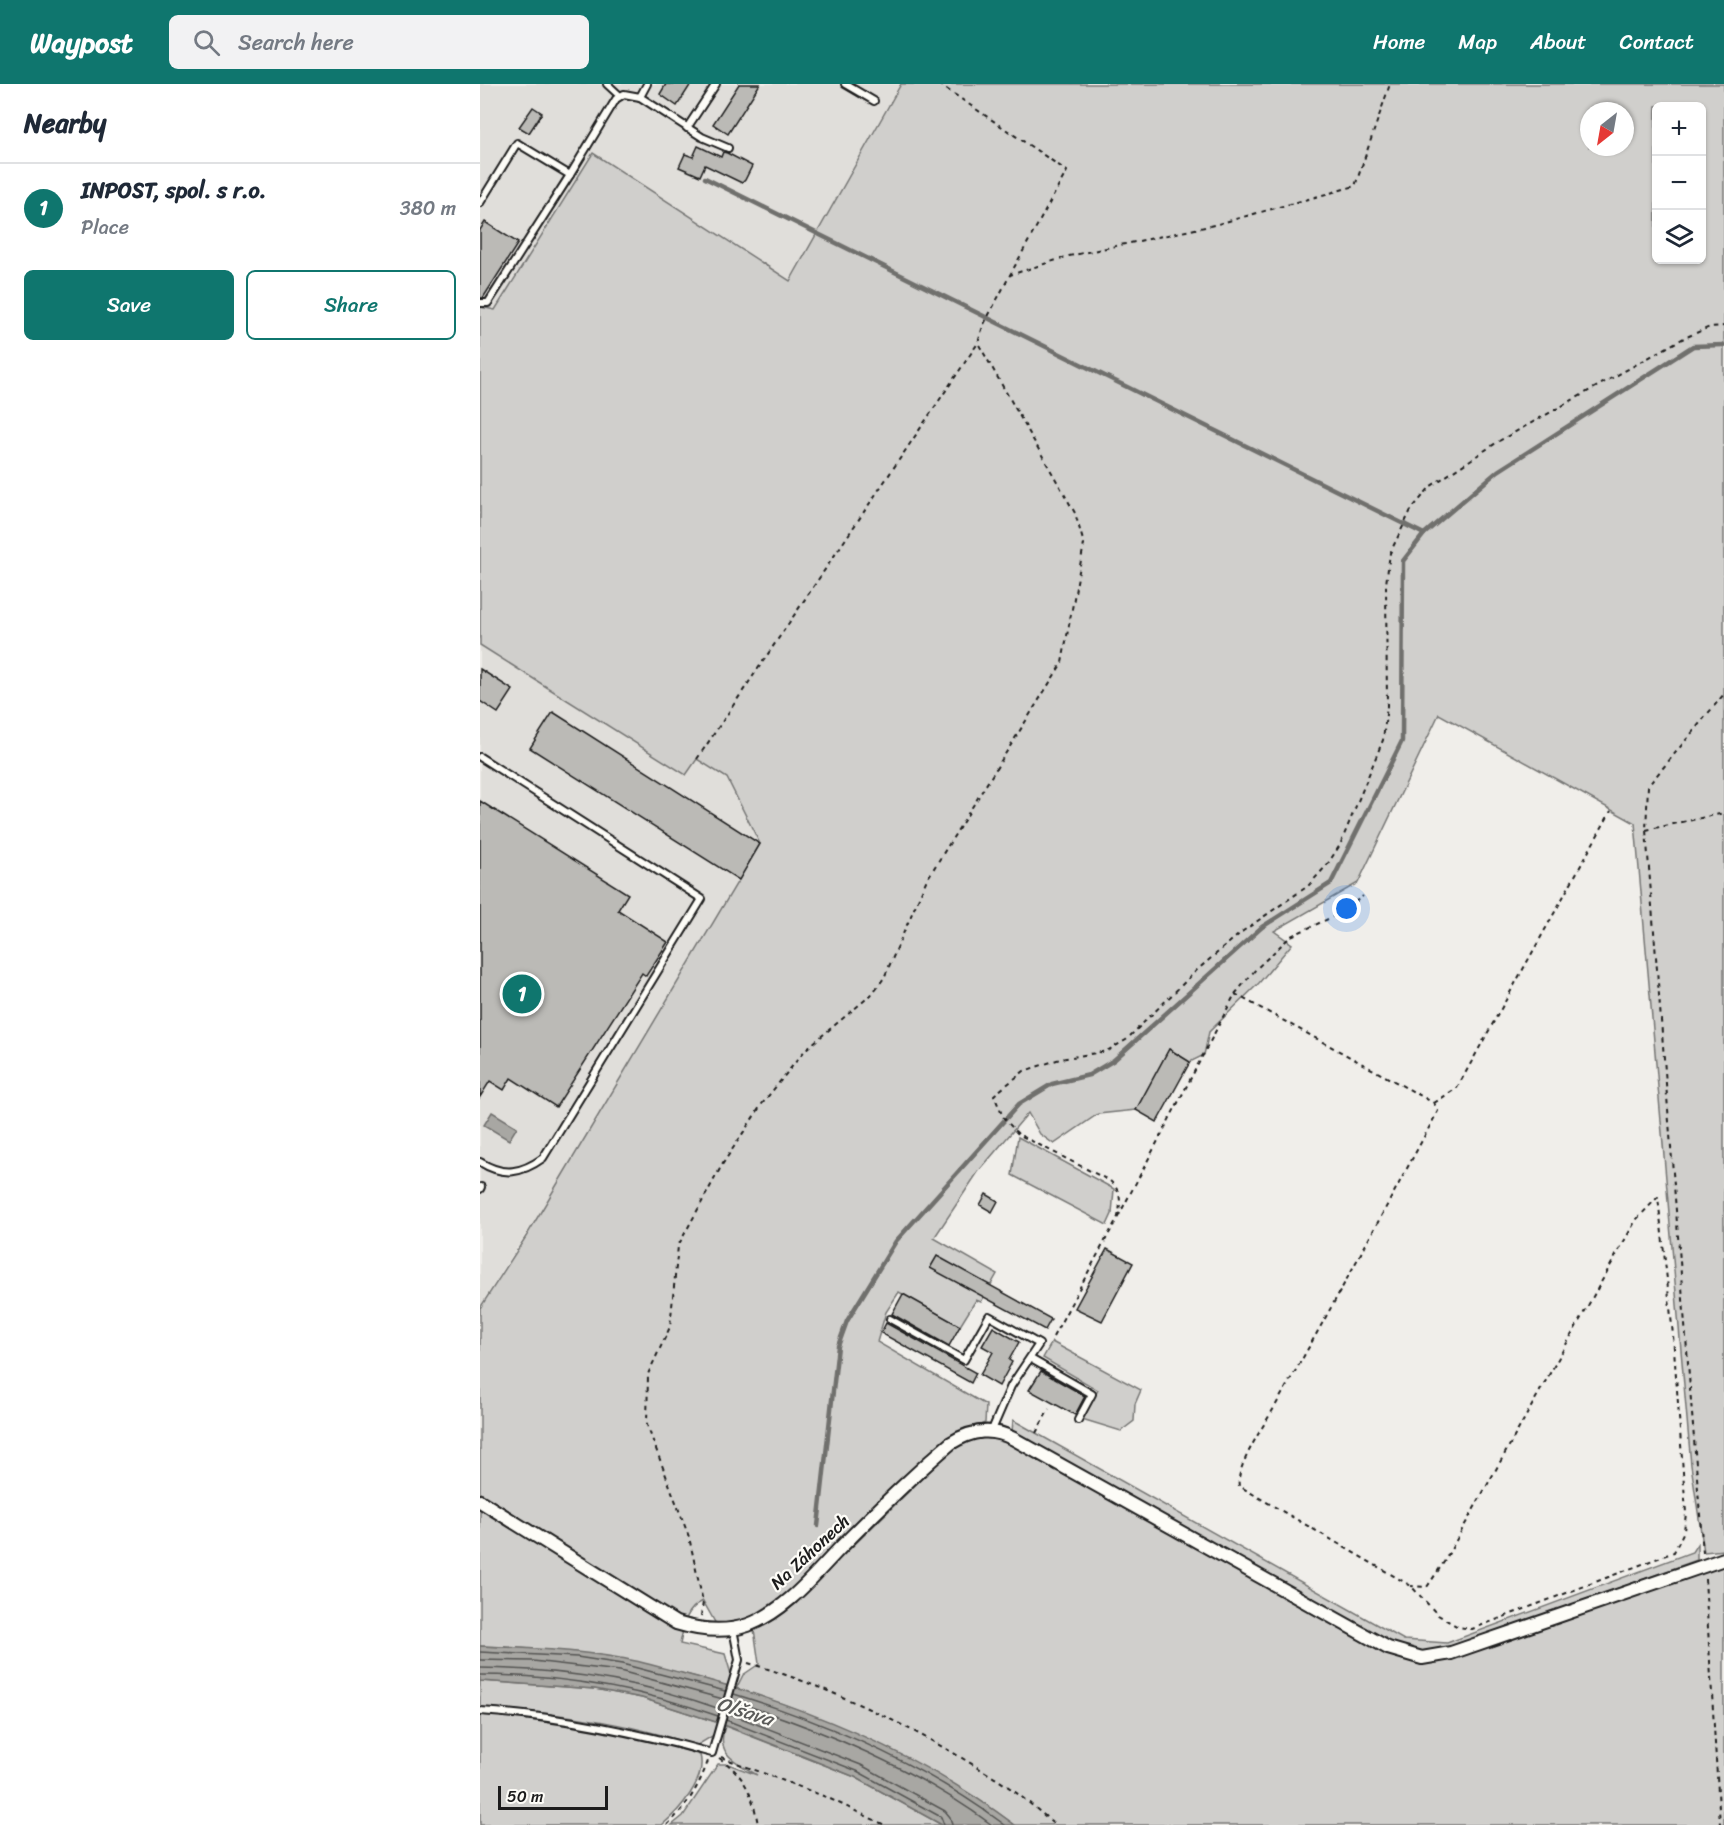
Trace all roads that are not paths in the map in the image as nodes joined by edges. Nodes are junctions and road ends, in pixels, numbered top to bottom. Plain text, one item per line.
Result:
1 (607, 84) edge
2 (647, 84) edge
3 (716, 84) edge
4 (845, 84) edge
5 (620, 96) junction
6 (640, 97) junction
7 (874, 101) dead end
8 (687, 128) junction
9 (728, 148) dead end
10 (570, 175) junction
11 (480, 203) edge
12 (480, 303) edge
13 (480, 757) edge
14 (480, 1162) edge
15 (890, 1319) dead end
16 (1031, 1359) junction
17 (1078, 1420) dead end
18 (992, 1430) junction
19 (480, 1501) edge
20 (1724, 1559) edge
21 (733, 1629) junction
22 (480, 1711) edge

1 - 5 lane
2 - 6 lane
3 - 8 lane
4 - 7 lane
5 - 6 lane
5 - 10 lane
6 - 8 lane
8 - 9 lane
10 - 11 lane
10 - 12 lane
13 - 14 lane
15 - 16 lane
16 - 17 lane
16 - 18 lane
18 - 20 street
18 - 21 street, Na Záhonech
19 - 21 street, Na Záhonech
21 - 22 lane

